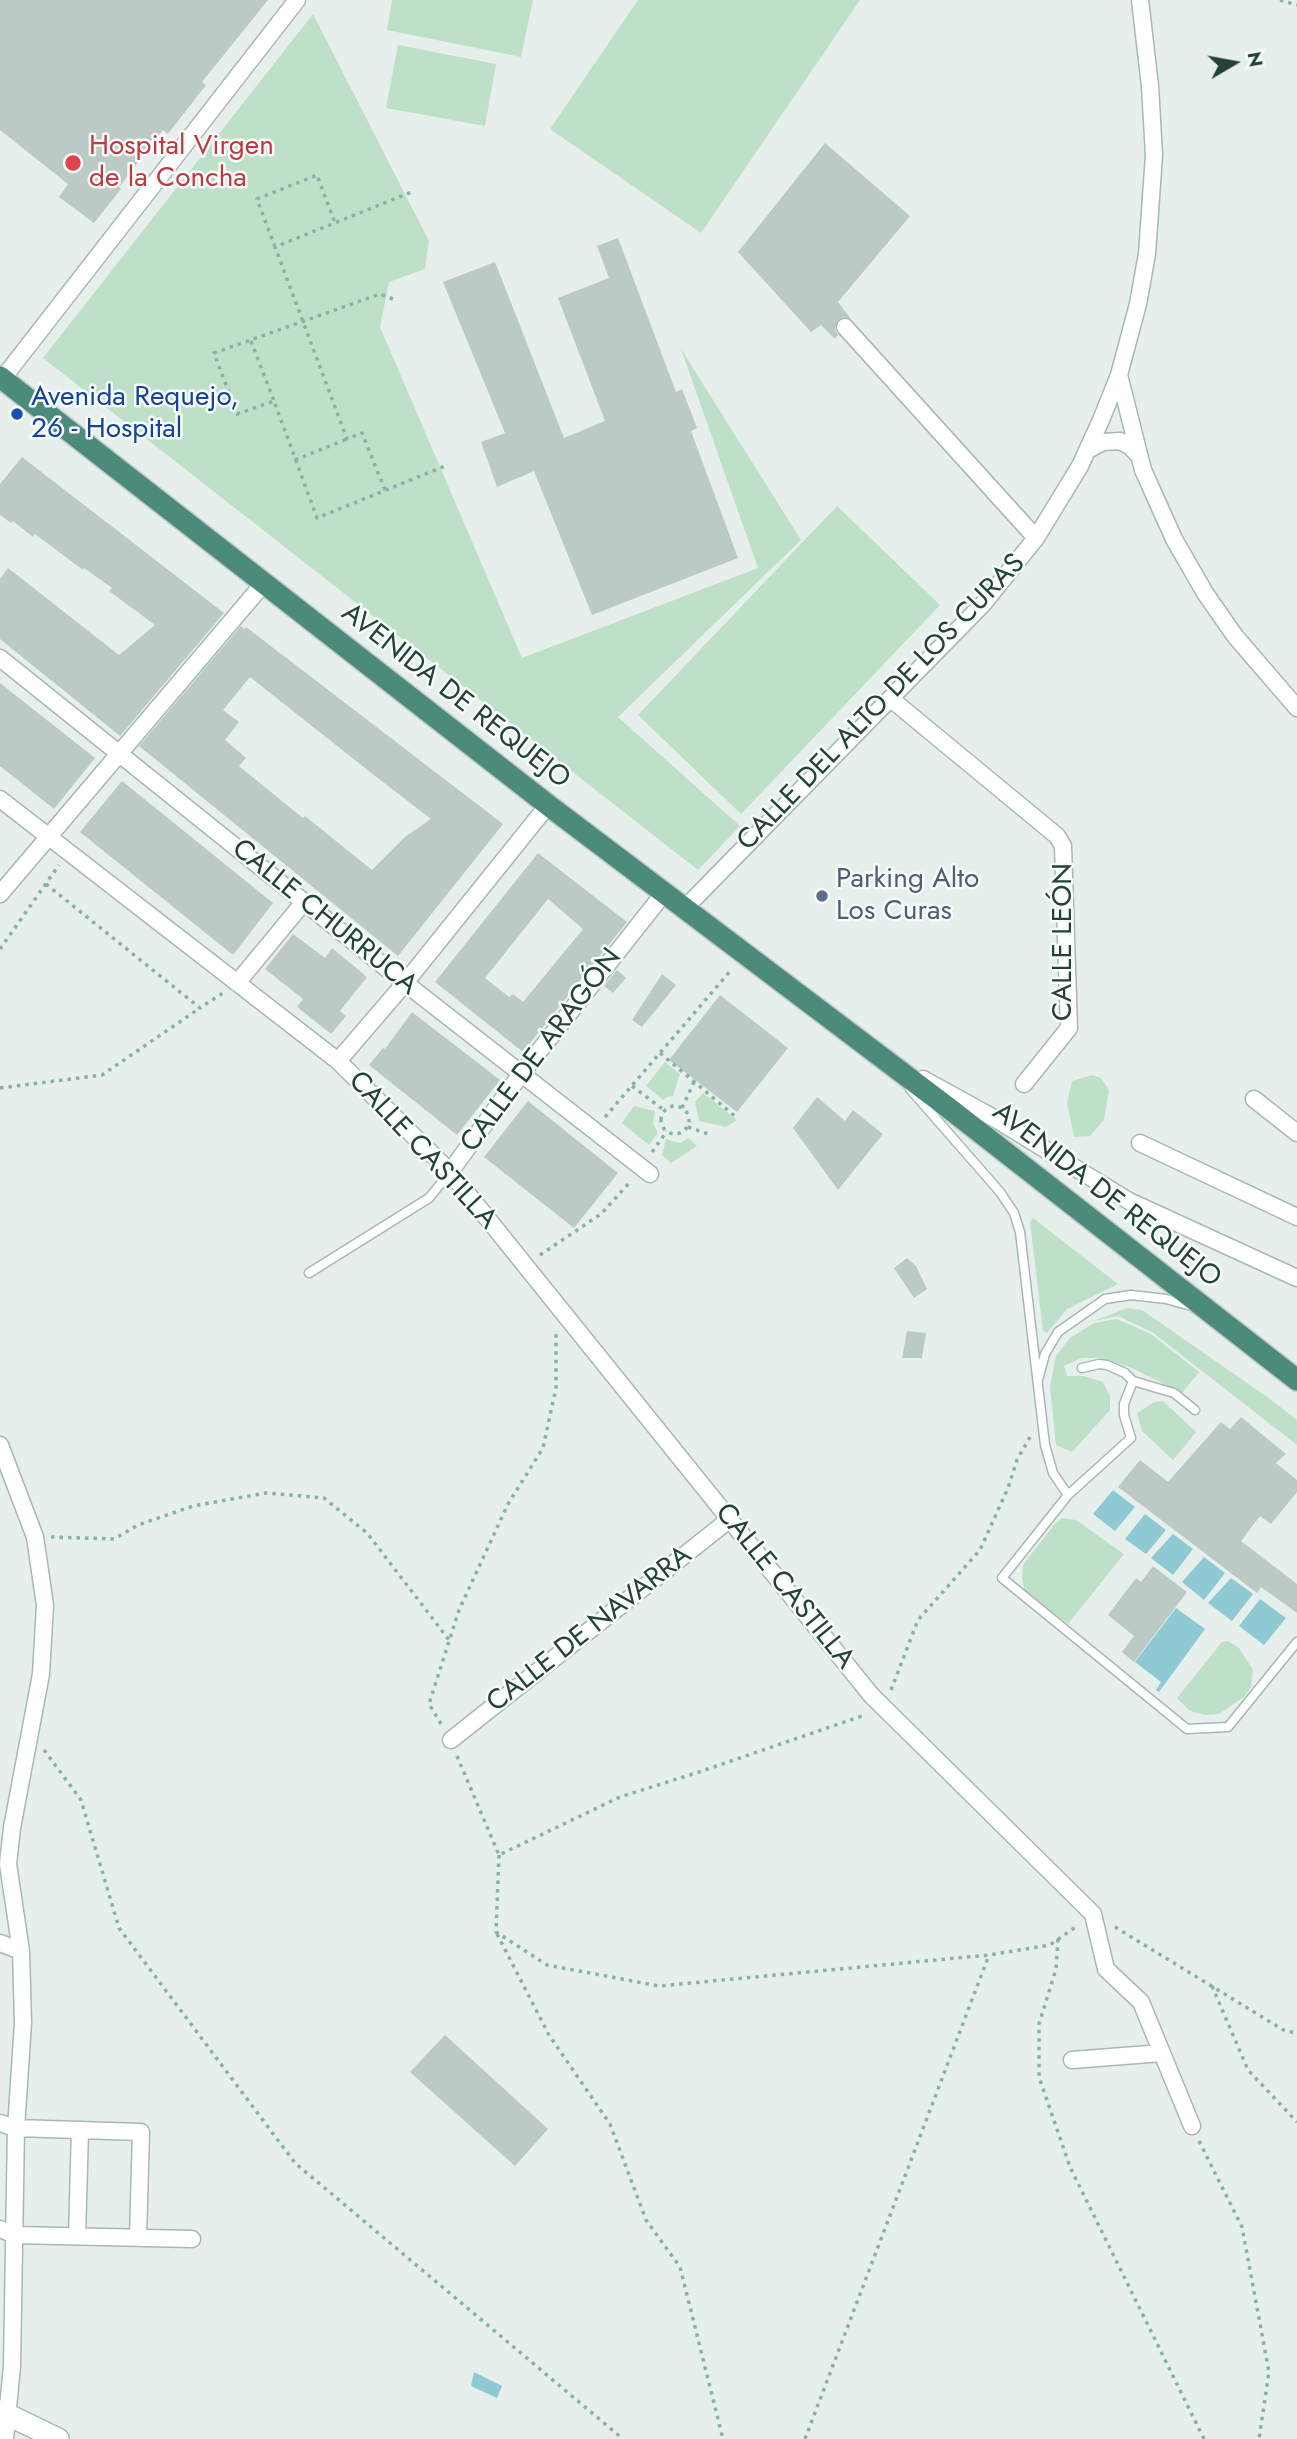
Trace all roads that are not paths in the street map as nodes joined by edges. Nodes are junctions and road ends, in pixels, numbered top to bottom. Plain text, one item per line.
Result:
1 (297, 0) edge
2 (1140, 0) edge
3 (845, 327) dead end
4 (1119, 375) junction
5 (1, 380) edge
6 (1088, 450) junction
7 (1139, 457) junction
8 (1036, 538) junction
9 (264, 583) junction
10 (0, 658) edge
11 (891, 699) junction
12 (1297, 708) edge
13 (119, 754) junction
14 (0, 799) edge
15 (548, 805) junction
16 (47, 837) junction
17 (664, 892) junction
18 (0, 894) edge
19 (304, 902) junction
20 (685, 908) junction
21 (405, 983) junction
22 (237, 984) junction
23 (880, 1056) junction
24 (338, 1062) junction
25 (521, 1074) junction
26 (1024, 1084) dead end
27 (1254, 1099) dead end
28 (1297, 1133) edge
29 (1140, 1143) dead end
30 (646, 1171) road end
31 (450, 1172) junction
32 (1297, 1217) edge
33 (309, 1273) dead end
34 (1297, 1278) edge
35 (1209, 1311) junction
36 (1082, 1368) dead end
37 (1297, 1380) edge
38 (1133, 1381) junction
39 (1037, 1386) junction
40 (1195, 1410) dead end
41 (0, 1445) edge
42 (1068, 1494) junction
43 (730, 1519) junction
44 (1297, 1642) edge
45 (451, 1740) road end
46 (0, 1943) edge
47 (20, 1951) junction
48 (1162, 2053) junction
49 (1072, 2060) dead end
50 (0, 2123) edge
51 (1192, 2126) road end
52 (16, 2128) junction
53 (80, 2130) junction
54 (7, 2232) edge
55 (77, 2236) junction
56 (138, 2237) junction
57 (192, 2238) dead end
58 (4, 2413) edge
59 (5, 2439) edge
60 (58, 2439) edge

1 - 5 street
2 - 4 street, CALLE DEL ALTO DE LOS CURAS
3 - 8 street
4 - 6 street, CALLE DEL ALTO DE LOS CURAS
4 - 7 street
5 - 9 highway, AVENIDA DE REQUEJO
6 - 7 street
6 - 8 street, CALLE DEL ALTO DE LOS CURAS
7 - 12 street
8 - 11 street, CALLE DEL ALTO DE LOS CURAS
9 - 13 street
9 - 15 highway, AVENIDA DE REQUEJO
10 - 13 street, CALLE CHURRUCA
11 - 20 street, CALLE DEL ALTO DE LOS CURAS
11 - 26 street, CALLE LEÓN
13 - 16 street
13 - 19 street, CALLE CHURRUCA
14 - 16 street, CALLE CASTILLA
15 - 17 highway, AVENIDA DE REQUEJO
15 - 21 street
16 - 18 street
16 - 22 street, CALLE CASTILLA
17 - 20 highway, AVENIDA DE REQUEJO
17 - 25 street, CALLE DE ARAGÓN
19 - 21 street, CALLE CHURRUCA
19 - 22 street
20 - 23 highway, AVENIDA DE REQUEJO
21 - 24 street
21 - 25 street, CALLE CHURRUCA
22 - 24 street, CALLE CASTILLA
23 - 34 street
23 - 35 highway, AVENIDA DE REQUEJO
23 - 39 lane, AVENIDA DE REQUEJO
24 - 31 street, CALLE CASTILLA
25 - 30 street, CALLE CHURRUCA
25 - 31 street, CALLE DE ARAGÓN
27 - 28 street
29 - 32 street
31 - 33 lane, CALLE DE ARAGÓN
31 - 43 street, CALLE CASTILLA
35 - 37 highway, AVENIDA DE REQUEJO
35 - 39 lane
36 - 38 lane
38 - 40 lane
38 - 42 lane
39 - 42 lane, AVENIDA DE REQUEJO
41 - 47 street
42 - 44 lane
43 - 45 street, CALLE DE NAVARRA
43 - 48 street, CALLE CASTILLA
46 - 47 street
47 - 52 street
48 - 49 street
48 - 51 street
50 - 52 street
52 - 53 street
52 - 54 street
53 - 55 street
53 - 56 street
54 - 55 street
54 - 58 street
55 - 56 street
56 - 57 street
58 - 59 street
58 - 60 main road

